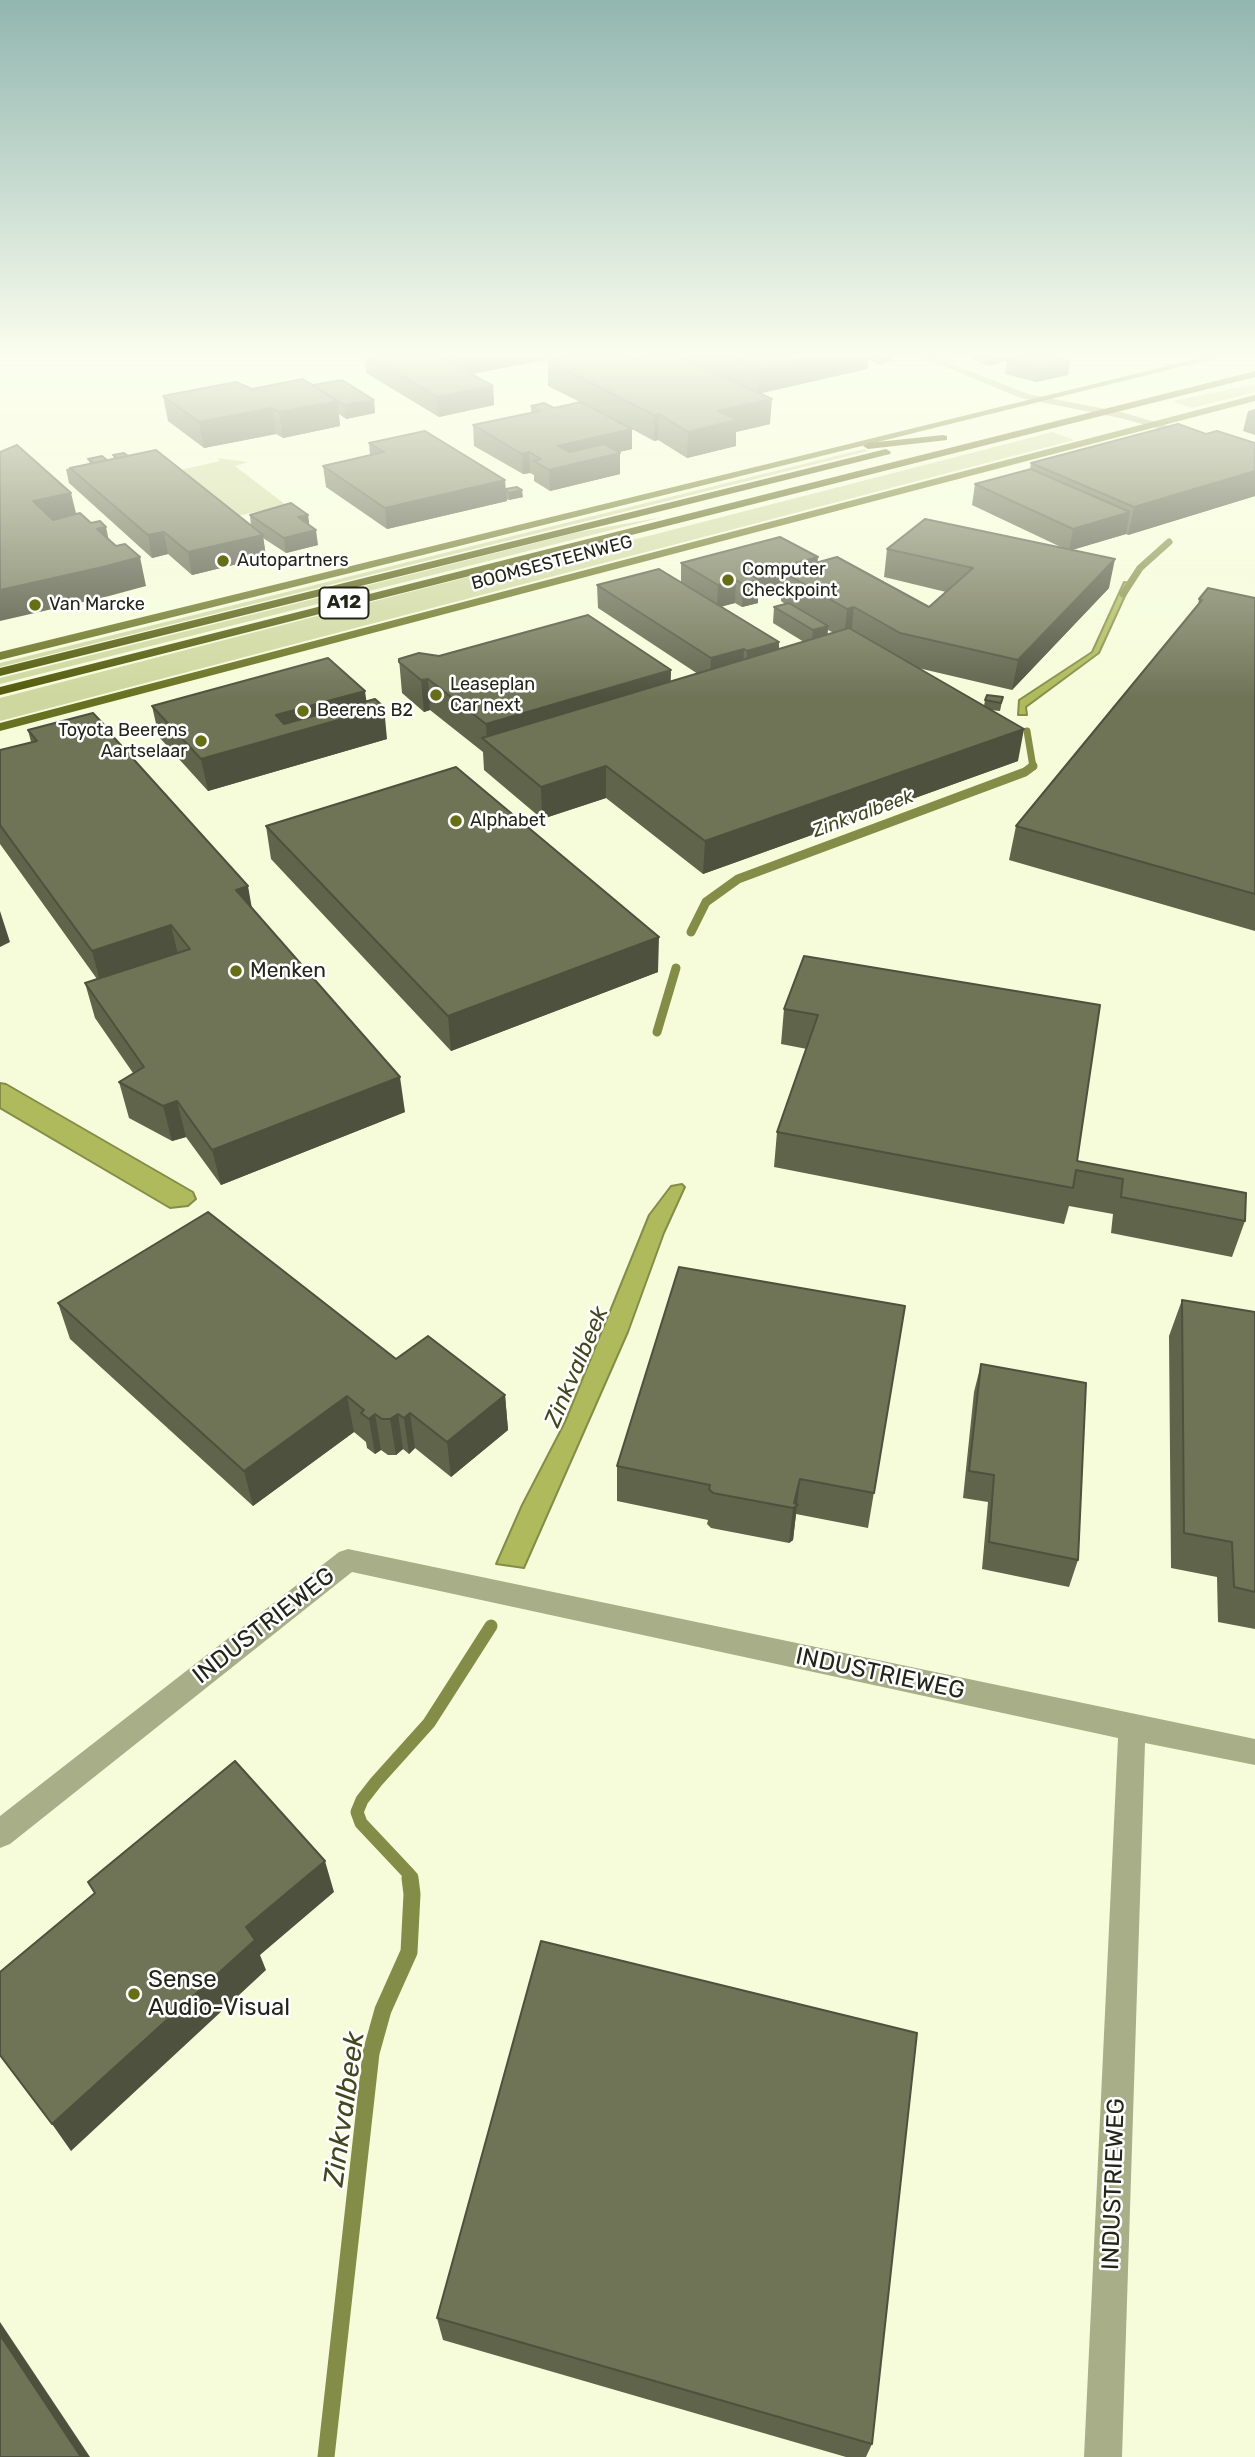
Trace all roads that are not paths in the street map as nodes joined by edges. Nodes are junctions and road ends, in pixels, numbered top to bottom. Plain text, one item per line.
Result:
1 (761, 469) edge
2 (817, 469) edge
3 (875, 469) edge
4 (984, 469) edge
5 (0, 656) edge
6 (0, 672) edge
7 (0, 691) edge
8 (0, 727) edge
9 (1132, 1728) junction
10 (1255, 1752) edge
11 (0, 1834) edge
12 (1103, 2457) edge

1 - 5 main road, BOOMSESTEENWEG
2 - 6 highway, A12
3 - 7 highway, A12
4 - 8 main road, BOOMSESTEENWEG
9 - 10 street
9 - 11 street, INDUSTRIEWEG
9 - 12 street, INDUSTRIEWEG

